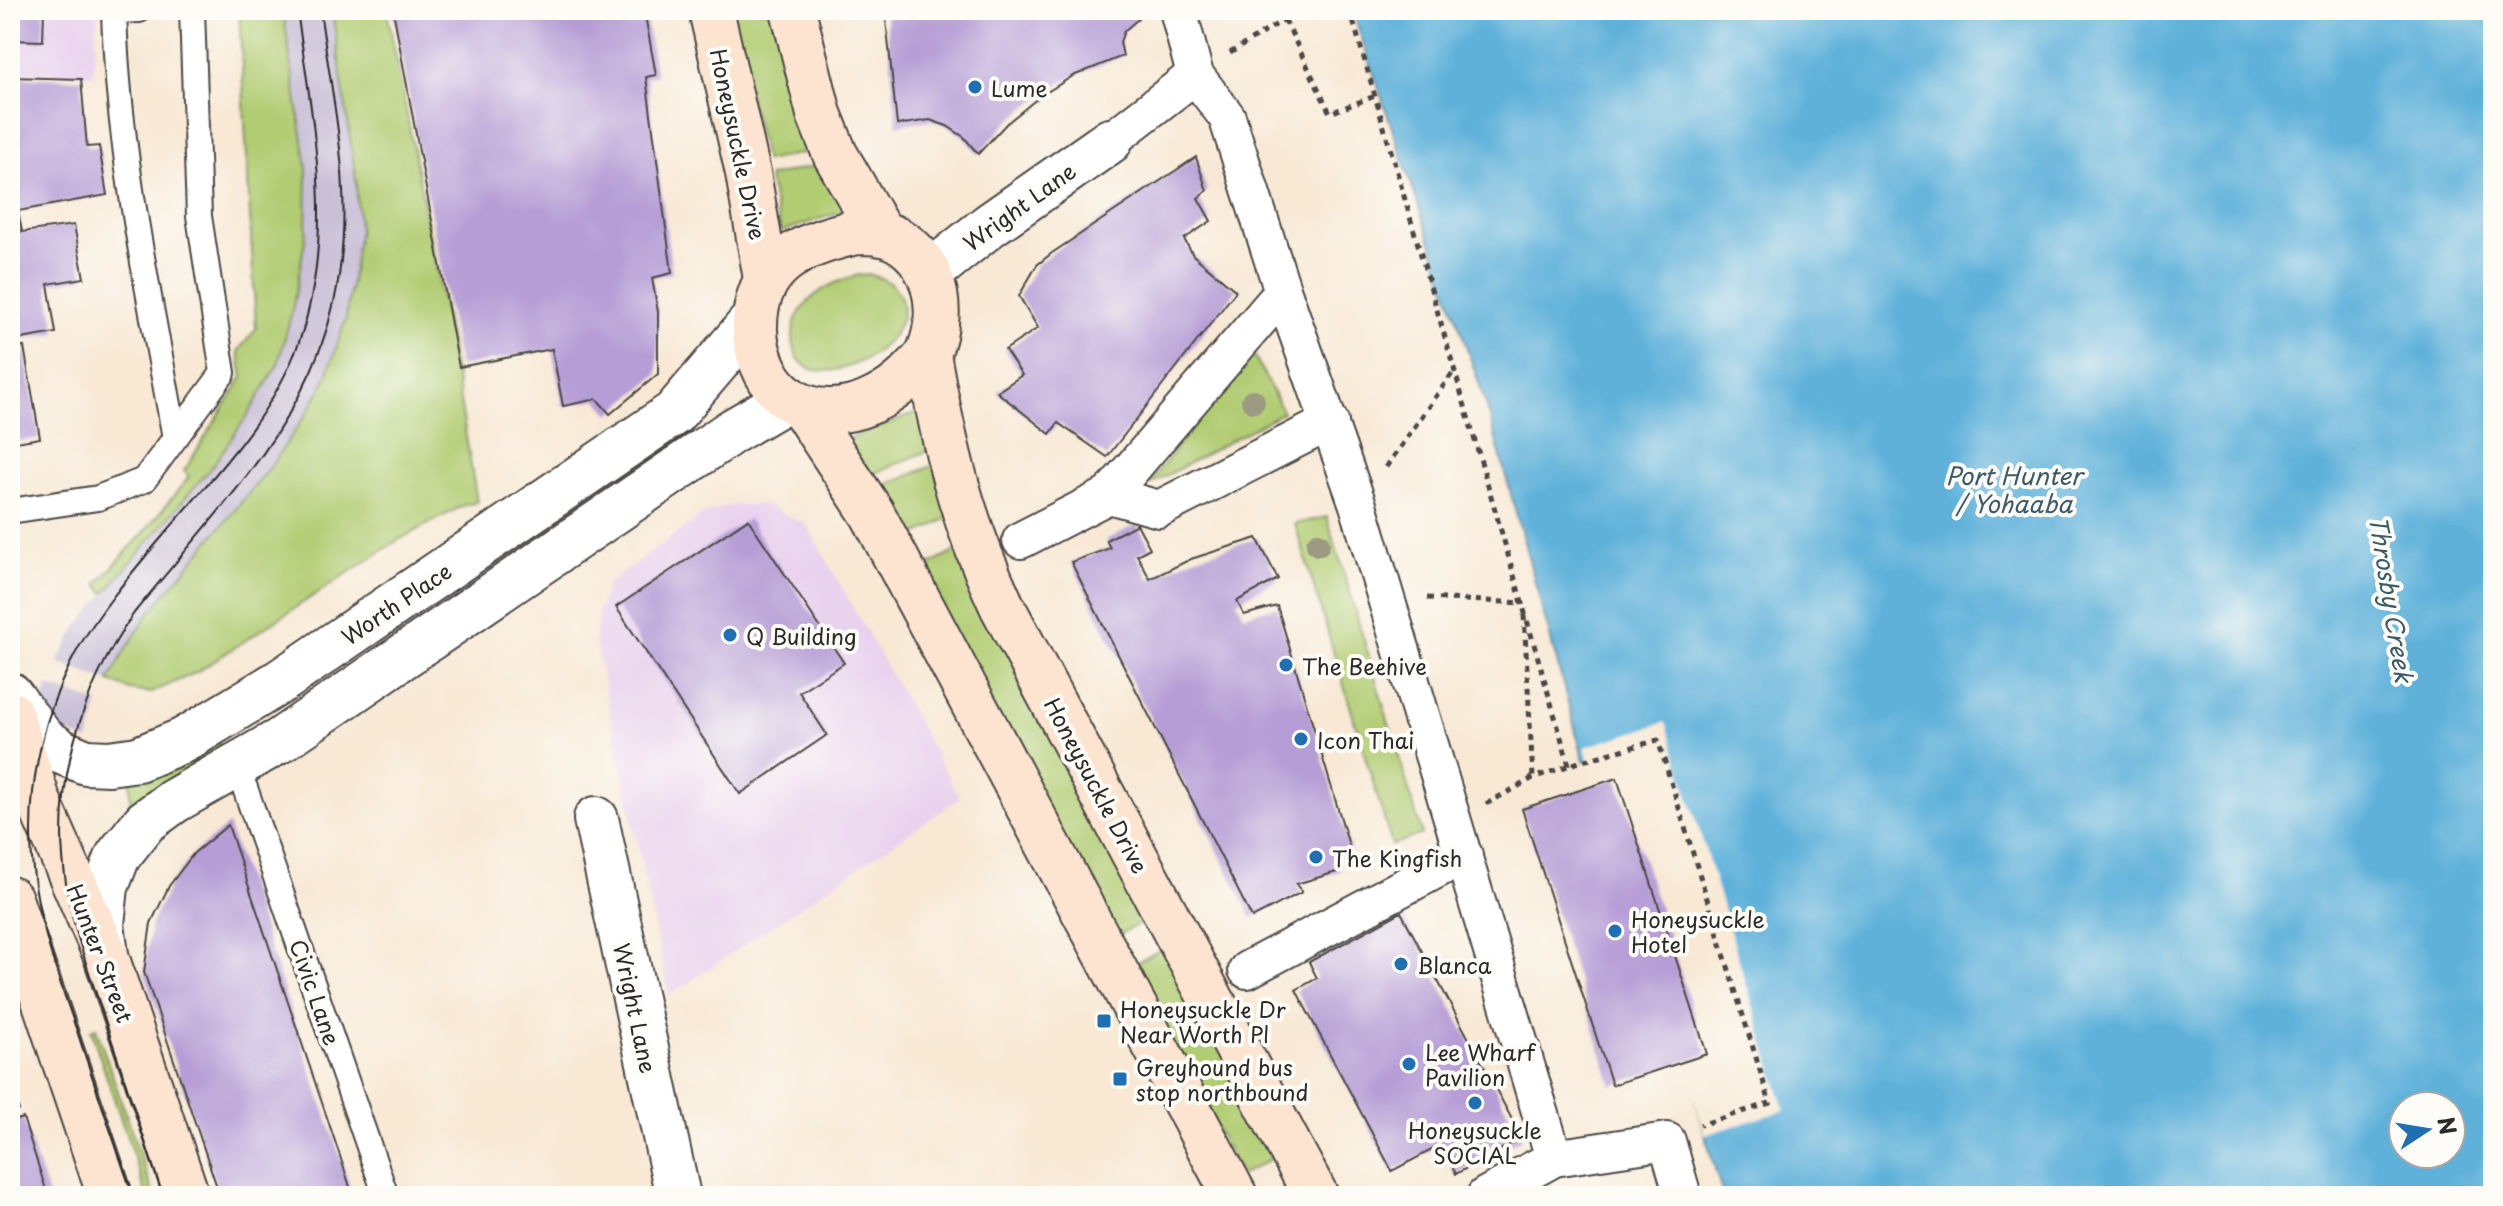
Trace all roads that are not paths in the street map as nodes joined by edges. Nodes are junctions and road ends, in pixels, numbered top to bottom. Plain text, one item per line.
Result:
1 (139, 10) edge
2 (192, 10) edge
3 (711, 10) edge
4 (793, 10) edge
5 (1178, 10) edge
6 (1195, 75) junction
7 (1110, 141) joint
8 (881, 234) junction
9 (930, 273) junction
10 (1283, 292) junction
11 (760, 299) junction
12 (928, 354) junction
13 (795, 401) junction
14 (1330, 422) junction
15 (175, 438) junction
16 (1109, 495) junction
17 (10, 511) edge
18 (1021, 540) dead end
19 (10, 695) edge
20 (10, 713) edge
21 (240, 778) junction
22 (596, 819) dead end
23 (1458, 838) junction
24 (10, 899) edge
25 (106, 956) junction
26 (1247, 970) dead end
27 (1554, 1158) junction
28 (110, 1196) edge
29 (187, 1196) edge
30 (386, 1196) edge
31 (678, 1196) edge
32 (1235, 1196) edge
33 (1316, 1196) edge
34 (1485, 1196) edge
35 (1683, 1196) edge

1 - 15 lane
2 - 15 lane
3 - 11 main road, Honeysuckle Drive
4 - 8 main road
5 - 6 street
6 - 7 street
6 - 10 street
7 - 9 street, Wright Lane
8 - 9 main road
8 - 11 main road
9 - 12 main road
10 - 14 street
10 - 16 street
11 - 13 main road
11 - 19 street, Worth Place
12 - 13 main road
12 - 33 main road, Honeysuckle Drive
13 - 21 street
13 - 32 main road
14 - 16 street
14 - 23 street
15 - 17 lane
16 - 18 street
20 - 25 main road, Hunter Street
21 - 25 street
21 - 30 lane, Civic Lane
22 - 31 street, Wright Lane
23 - 26 street
23 - 27 street
24 - 28 main road
25 - 29 main road, Hunter Street
27 - 34 street
27 - 35 street

